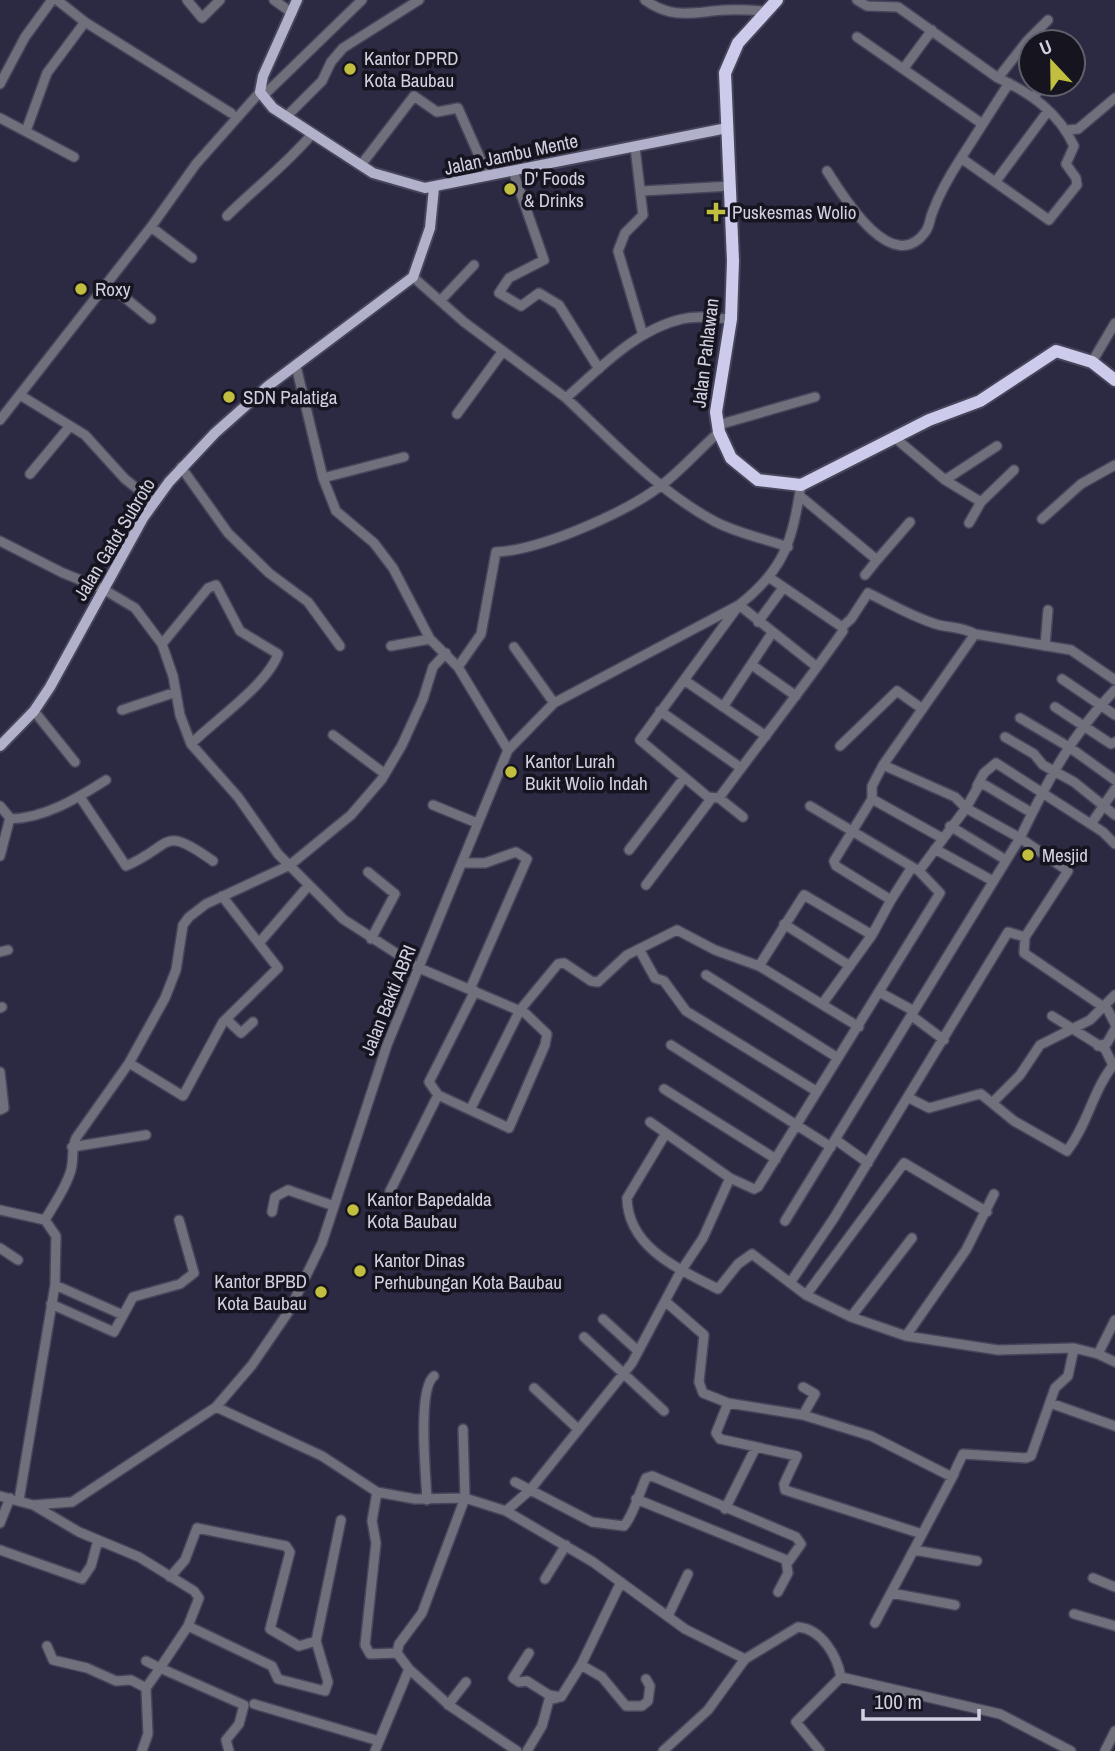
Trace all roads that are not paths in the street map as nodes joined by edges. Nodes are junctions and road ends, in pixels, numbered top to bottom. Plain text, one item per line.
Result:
1 (55, 0) edge
2 (187, 0) edge
3 (220, 0) edge
4 (274, 0) edge
5 (297, 0) edge
6 (362, 0) edge
7 (419, 0) edge
8 (645, 0) edge
9 (777, 0) edge
10 (857, 0) edge
11 (765, 11) junction
12 (292, 13) junction
13 (1048, 20) dead end
14 (85, 22) junction
15 (932, 30) junction
16 (857, 37) dead end
17 (904, 68) junction
18 (998, 78) junction
19 (1009, 83) junction
20 (0, 84) edge
21 (1017, 87) edge
22 (261, 94) junction
23 (1037, 98) edge
24 (1115, 98) edge
25 (1048, 111) junction
26 (231, 113) dead end
27 (286, 117) junction
28 (0, 118) edge
29 (981, 123) junction
30 (727, 128) junction
31 (1067, 130) junction
32 (26, 131) junction
33 (312, 134) junction
34 (635, 147) junction
35 (74, 158) dead end
36 (961, 158) junction
37 (361, 166) junction
38 (513, 171) junction
39 (827, 171) dead end
40 (488, 176) junction
41 (996, 181) junction
42 (732, 186) junction
43 (434, 188) junction
44 (642, 191) junction
45 (227, 216) dead end
46 (151, 227) junction
47 (192, 258) dead end
48 (474, 265) dead end
49 (414, 277) junction
50 (107, 283) junction
51 (441, 300) junction
52 (151, 319) dead end
53 (731, 319) junction
54 (1115, 323) edge
55 (643, 335) junction
56 (503, 351) junction
57 (1092, 362) junction
58 (296, 366) junction
59 (598, 369) junction
60 (1115, 380) edge
61 (20, 395) junction
62 (815, 397) dead end
63 (566, 398) junction
64 (457, 414) dead end
65 (0, 420) edge
66 (70, 426) junction
67 (719, 429) junction
68 (894, 437) junction
69 (997, 446) dead end
70 (404, 457) dead end
71 (1115, 465) edge
72 (181, 467) junction
73 (1014, 470) dead end
74 (30, 474) dead end
75 (323, 478) junction
76 (945, 480) junction
77 (660, 486) junction
78 (801, 490) junction
79 (153, 501) junction
80 (981, 502) junction
81 (1041, 519) dead end
82 (910, 522) dead end
83 (969, 523) dead end
84 (1, 543) edge
85 (788, 547) junction
86 (877, 560) junction
87 (865, 575) dead end
88 (770, 578) junction
89 (783, 587) junction
90 (103, 589) junction
91 (739, 605) junction
92 (1048, 610) dead end
93 (758, 622) junction
94 (842, 627) junction
95 (772, 633) junction
96 (975, 635) junction
97 (429, 639) junction
98 (162, 644) junction
99 (340, 646) dead end
100 (391, 646) dead end
101 (1045, 646) junction
102 (514, 647) dead end
103 (446, 653) junction
104 (752, 665) junction
105 (458, 667) junction
106 (817, 667) junction
107 (1062, 679) dead end
108 (684, 680) junction
109 (1115, 680) edge
110 (1115, 690) edge
111 (176, 692) junction
112 (796, 696) junction
113 (554, 703) junction
114 (1101, 705) junction
115 (723, 707) junction
116 (1055, 707) dead end
117 (921, 708) junction
118 (122, 710) dead end
119 (34, 711) junction
120 (660, 711) junction
121 (1115, 715) edge
122 (1020, 718) dead end
123 (1085, 725) junction
124 (333, 735) dead end
125 (766, 736) junction
126 (1005, 737) dead end
127 (191, 744) junction
128 (1114, 745) edge
129 (0, 746) edge
130 (840, 746) dead end
131 (1069, 747) junction
132 (508, 750) junction
133 (75, 762) dead end
134 (883, 765) junction
135 (741, 768) junction
136 (1053, 771) junction
137 (385, 774) junction
138 (684, 779) junction
139 (106, 780) dead end
140 (1115, 780) edge
141 (977, 786) junction
142 (1115, 789) edge
143 (1041, 791) junction
144 (80, 797) junction
145 (715, 799) junction
146 (872, 799) junction
147 (433, 805) dead end
148 (1102, 805) junction
149 (0, 806) edge
150 (810, 806) dead end
151 (966, 808) junction
152 (1032, 813) junction
153 (1115, 815) edge
154 (743, 817) dead end
155 (10, 819) junction
156 (477, 823) junction
157 (1091, 824) junction
158 (950, 826) junction
159 (853, 832) junction
160 (942, 838) junction
161 (1020, 838) junction
162 (1115, 844) edge
163 (935, 849) junction
164 (629, 850) dead end
165 (0, 856) edge
166 (1006, 860) junction
167 (213, 861) dead end
168 (462, 863) junction
169 (290, 865) junction
170 (915, 869) junction
171 (368, 872) dead end
172 (993, 881) junction
173 (309, 885) junction
174 (646, 885) dead end
175 (222, 896) junction
176 (891, 900) junction
177 (784, 924) junction
178 (872, 935) junction
179 (1025, 937) junction
180 (371, 939) junction
181 (259, 943) junction
182 (639, 949) junction
183 (759, 966) junction
184 (849, 966) junction
185 (419, 968) junction
186 (706, 975) dead end
187 (473, 990) junction
188 (879, 992) junction
189 (1115, 995) edge
190 (823, 1003) junction
191 (1103, 1007) junction
192 (520, 1010) junction
193 (913, 1014) junction
194 (1052, 1016) dead end
195 (226, 1019) junction
196 (253, 1022) dead end
197 (1115, 1026) edge
198 (859, 1027) junction
199 (1074, 1028) junction
200 (944, 1040) junction
201 (671, 1045) dead end
202 (1096, 1046) junction
203 (838, 1058) junction
204 (130, 1063) junction
205 (1114, 1064) edge
206 (0, 1072) edge
207 (664, 1088) dead end
208 (816, 1091) junction
209 (438, 1095) junction
210 (909, 1098) junction
211 (992, 1103) junction
212 (471, 1108) junction
213 (0, 1111) edge
214 (650, 1122) dead end
215 (794, 1125) junction
216 (666, 1133) junction
217 (146, 1135) dead end
218 (834, 1144) junction
219 (72, 1147) junction
220 (776, 1159) junction
221 (868, 1163) junction
222 (730, 1178) junction
223 (390, 1191) dead end
224 (994, 1194) dead end
225 (334, 1206) junction
226 (0, 1210) edge
227 (272, 1212) dead end
228 (987, 1212) junction
229 (45, 1220) junction
230 (179, 1220) dead end
231 (785, 1221) dead end
232 (912, 1238) dead end
233 (0, 1248) edge
234 (18, 1260) dead end
235 (681, 1271) junction
236 (790, 1283) junction
237 (55, 1285) junction
238 (806, 1295) junction
239 (665, 1301) junction
240 (51, 1304) junction
241 (123, 1315) junction
242 (851, 1317) junction
243 (603, 1319) dead end
244 (1115, 1320) edge
245 (906, 1336) junction
246 (584, 1337) dead end
247 (1074, 1348) junction
248 (638, 1351) junction
249 (1098, 1354) junction
250 (1115, 1362) edge
251 (621, 1375) junction
252 (434, 1376) dead end
253 (803, 1387) dead end
254 (534, 1388) dead end
255 (728, 1403) junction
256 (1049, 1403) junction
257 (216, 1407) junction
258 (664, 1411) dead end
259 (803, 1415) junction
260 (1115, 1426) edge
261 (463, 1429) dead end
262 (578, 1429) junction
263 (756, 1447) junction
264 (954, 1474) junction
265 (515, 1482) dead end
266 (530, 1490) junction
267 (377, 1492) junction
268 (0, 1496) edge
269 (465, 1498) junction
270 (15, 1499) junction
271 (427, 1500) junction
272 (636, 1500) junction
273 (33, 1505) junction
274 (725, 1509) junction
275 (506, 1511) junction
276 (341, 1520) dead end
277 (0, 1523) edge
278 (922, 1534) junction
279 (98, 1540) junction
280 (566, 1545) junction
281 (0, 1550) edge
282 (914, 1550) junction
283 (786, 1560) junction
284 (977, 1561) dead end
285 (688, 1574) dead end
286 (170, 1577) junction
287 (1093, 1578) dead end
288 (545, 1579) dead end
289 (621, 1582) junction
290 (1115, 1587) edge
291 (778, 1592) dead end
292 (891, 1593) junction
293 (955, 1605) dead end
294 (1074, 1614) dead end
295 (668, 1616) junction
296 (875, 1623) dead end
297 (188, 1626) junction
298 (1115, 1626) edge
299 (316, 1641) junction
300 (47, 1646) dead end
301 (397, 1653) junction
302 (529, 1653) dead end
303 (745, 1659) junction
304 (146, 1661) dead end
305 (581, 1665) junction
306 (160, 1668) junction
307 (409, 1669) junction
308 (842, 1677) junction
309 (646, 1679) dead end
310 (466, 1682) dead end
311 (146, 1688) junction
312 (557, 1698) junction
313 (254, 1704) dead end
314 (448, 1704) junction
315 (1115, 1731) edge
316 (377, 1746) edge
317 (142, 1751) edge
318 (229, 1751) edge
319 (517, 1751) edge
320 (527, 1751) edge
321 (663, 1751) edge
322 (820, 1751) edge
323 (1072, 1751) edge
324 (1104, 1751) edge

1 - 14 street
1 - 20 street
2 - 3 street
4 - 12 street
5 - 12 main road
6 - 22 street
7 - 27 street
8 - 11 street
9 - 11 highway, Jalan Pahlawan
10 - 15 street
11 - 30 highway, Jalan Pahlawan
12 - 22 main road
13 - 18 street
14 - 26 street
14 - 32 street
15 - 17 street
15 - 18 street
16 - 17 street
17 - 29 street
18 - 19 street
19 - 21 street
19 - 29 street
22 - 27 main road, Jalan Jambu Mente
22 - 46 street
23 - 25 street
24 - 31 street
25 - 31 street
25 - 41 street
27 - 33 main road, Jalan Jambu Mente
28 - 32 street
29 - 36 street
30 - 34 main road, Jalan Jambu Mente
30 - 42 highway, Jalan Pahlawan
31 - 41 street
32 - 35 street
33 - 37 main road, Jalan Jambu Mente
33 - 45 street
34 - 38 main road, Jalan Jambu Mente
34 - 44 street
36 - 39 street
36 - 41 street
37 - 40 street
37 - 43 main road, Jalan Jambu Mente
38 - 40 main road, Jalan Jambu Mente
38 - 59 street
40 - 43 main road, Jalan Jambu Mente
42 - 44 street
42 - 53 highway, Jalan Pahlawan
43 - 49 main road
44 - 55 street
46 - 47 street
46 - 50 street
48 - 51 street
49 - 51 street
49 - 58 main road, Jalan Gatot Subroto
50 - 52 street
50 - 61 street
51 - 56 street
53 - 55 street
53 - 67 highway, Jalan Pahlawan
54 - 57 street
55 - 59 street
56 - 63 street
56 - 64 street
57 - 60 highway
57 - 68 highway
58 - 72 main road, Jalan Gatot Subroto
58 - 75 street
59 - 63 street
61 - 65 street
61 - 66 street
62 - 67 street
63 - 77 street
66 - 74 street
66 - 79 street
67 - 77 street
67 - 78 highway, Jalan Pahlawan
68 - 76 street
68 - 78 highway
69 - 76 street
70 - 75 street
71 - 81 street
72 - 79 main road, Jalan Gatot Subroto
72 - 99 street
73 - 80 street
75 - 97 street
76 - 80 street
77 - 85 street
77 - 105 street
78 - 85 street, Jalan Bakti ABRI
78 - 86 street
79 - 90 main road, Jalan Gatot Subroto
80 - 83 street
82 - 86 street
84 - 90 street
85 - 88 street, Jalan Bakti ABRI
86 - 87 street
88 - 89 street
88 - 91 street, Jalan Bakti ABRI
89 - 93 street
89 - 94 street
90 - 98 street
90 - 119 main road, Jalan Gatot Subroto
91 - 93 street
91 - 108 street
91 - 113 street, Jalan Bakti ABRI
92 - 101 street
93 - 95 street
94 - 96 street
94 - 106 street
95 - 104 street
95 - 106 street
96 - 101 street
96 - 117 street
97 - 100 street
97 - 103 street
98 - 111 street
98 - 127 street
101 - 109 street
102 - 113 street
103 - 105 street
103 - 137 street
104 - 112 street
104 - 115 street
105 - 132 street
106 - 112 street
107 - 114 street
108 - 115 street
108 - 120 street
110 - 114 street
111 - 118 street
111 - 127 street
112 - 125 street
113 - 132 street, Jalan Bakti ABRI
114 - 121 street
114 - 123 street
115 - 125 street
116 - 123 street
117 - 130 street
117 - 134 street
119 - 129 main road, Jalan Gatot Subroto
119 - 133 street
120 - 135 street
120 - 138 street
122 - 131 street
123 - 128 street
123 - 131 street
124 - 137 street
125 - 135 street
126 - 136 street
127 - 169 street
131 - 136 street
131 - 140 street
132 - 156 street, Jalan Bakti ABRI
134 - 146 street
134 - 151 street
135 - 145 street
136 - 143 street
136 - 148 street
137 - 169 street
138 - 145 street
138 - 164 street
139 - 144 street
141 - 143 street
141 - 151 street
141 - 152 street
142 - 148 street
143 - 152 street
143 - 157 street
144 - 155 street
144 - 167 street
145 - 154 street
145 - 174 street
146 - 159 street
146 - 160 street
147 - 156 street
148 - 153 street
148 - 157 street
149 - 155 street
150 - 159 street
151 - 158 street
151 - 161 street
152 - 161 street
155 - 165 street
156 - 168 street, Jalan Bakti ABRI
157 - 162 street
158 - 160 street
158 - 166 street
159 - 170 street
159 - 176 street
160 - 163 street
161 - 166 street
161 - 179 street
163 - 170 street
163 - 172 street
166 - 172 street
168 - 185 street, Jalan Bakti ABRI
168 - 187 street
169 - 173 street
169 - 175 street
170 - 176 street
170 - 188 street
171 - 180 street
172 - 193 street
173 - 180 street
173 - 181 street
175 - 181 street
175 - 204 street
176 - 178 street
177 - 178 street
177 - 183 street
177 - 184 street
178 - 184 street
179 - 191 street
179 - 200 street
180 - 185 street
181 - 195 street
182 - 183 street
182 - 192 street
182 - 208 street
183 - 190 street
184 - 190 street
185 - 187 street
185 - 225 street, Jalan Bakti ABRI
186 - 203 street
187 - 192 street
187 - 209 street
188 - 193 street
188 - 198 street
189 - 191 street
190 - 198 street
191 - 197 street
191 - 199 street
192 - 212 street
192 - 212 street
193 - 200 street
193 - 218 street
194 - 199 street
195 - 196 street
195 - 204 street
197 - 202 street
198 - 203 street
199 - 202 street
199 - 211 street
200 - 210 street
201 - 215 street
202 - 205 street
203 - 208 street
204 - 219 street
205 - 211 street
206 - 213 street
207 - 220 street
208 - 215 street
209 - 212 street
209 - 223 street
210 - 211 street
210 - 221 street
214 - 216 street
215 - 218 street
215 - 220 street
216 - 222 street
216 - 235 street
217 - 219 street
218 - 221 street
218 - 231 street
219 - 229 street
220 - 222 street
221 - 236 street
222 - 235 street
224 - 228 street
225 - 227 street
225 - 257 street, Jalan Bakti ABRI
226 - 229 street
228 - 238 street
228 - 245 street
229 - 237 street
230 - 241 street
232 - 242 street
233 - 234 street
235 - 236 street
235 - 239 street
236 - 238 street
237 - 240 street
237 - 241 street
238 - 242 street
239 - 248 street
239 - 255 street
240 - 241 street
240 - 270 street
242 - 245 street
243 - 248 street
244 - 249 street
245 - 247 street
246 - 251 street
247 - 249 street
247 - 256 street
248 - 251 street
249 - 250 street
251 - 258 street
251 - 262 street
252 - 271 street
253 - 259 street
254 - 262 street
255 - 259 street
255 - 263 street
256 - 260 street
256 - 264 street
257 - 267 street
257 - 273 street, Jalan Bakti ABRI
259 - 264 street
261 - 269 street
262 - 266 street
263 - 274 street
263 - 278 street
264 - 278 street
265 - 266 street
266 - 272 street
266 - 275 street
267 - 271 street
267 - 301 street
268 - 270 street, Jalan Bakti ABRI
269 - 271 street
269 - 275 street
269 - 301 street
270 - 273 street, Jalan Bakti ABRI
270 - 277 street
272 - 274 street
272 - 283 street
273 - 279 street
274 - 283 street
275 - 280 street
276 - 299 street
278 - 282 street
279 - 281 street
279 - 286 street
280 - 288 street
280 - 289 street
282 - 284 street
282 - 292 street
283 - 291 street
285 - 295 street
286 - 297 street
286 - 299 street
287 - 290 street
289 - 295 street
289 - 305 street
292 - 293 street
292 - 296 street
294 - 298 street
295 - 303 street
297 - 299 street
297 - 306 street
300 - 311 street
301 - 307 street
302 - 312 street
303 - 308 street
303 - 321 street
304 - 306 street
305 - 309 street
305 - 312 street
306 - 311 street
306 - 318 street
307 - 314 street
307 - 316 street
308 - 322 street
308 - 323 street
310 - 314 street
311 - 317 street
312 - 320 street
313 - 316 street
314 - 319 street
315 - 324 street

